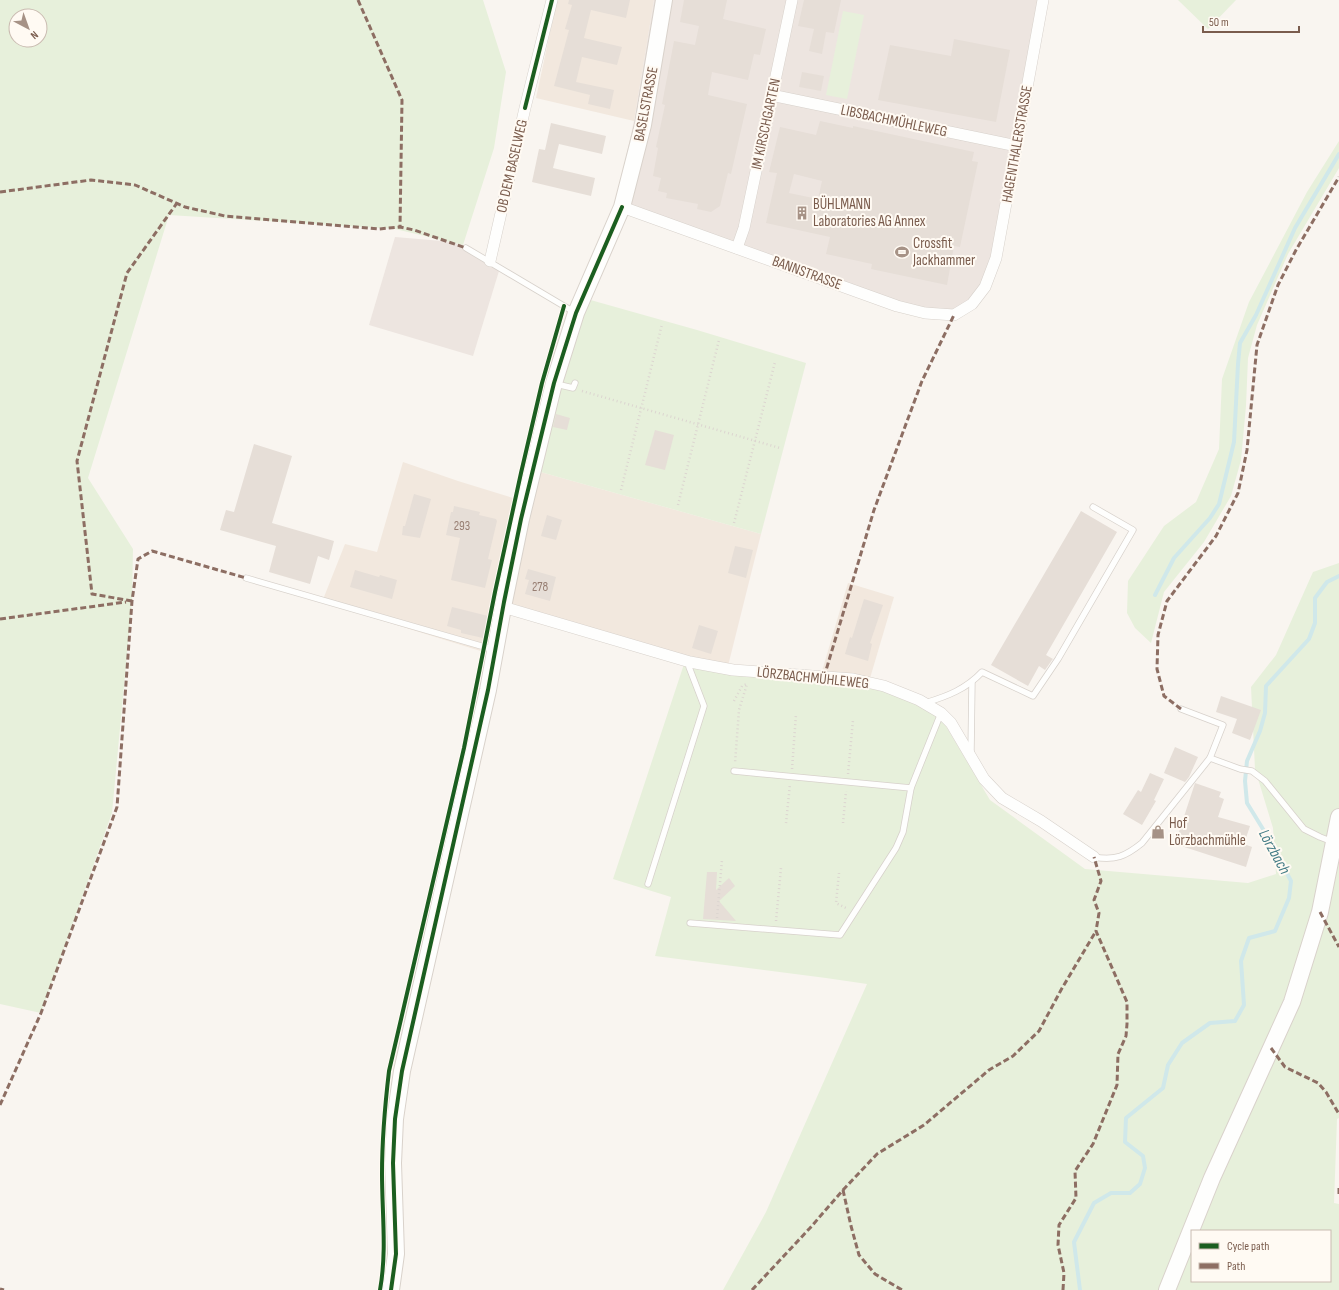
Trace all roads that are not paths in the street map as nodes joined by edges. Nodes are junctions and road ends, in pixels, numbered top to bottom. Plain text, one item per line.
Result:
1 (552, 0) edge
2 (664, 0) edge
3 (792, 0) edge
4 (1043, 0) edge
5 (771, 95) junction
6 (1017, 146) junction
7 (622, 207) junction
8 (466, 248) dead end
9 (736, 248) junction
10 (490, 261) junction
11 (985, 287) joint
12 (576, 313) junction
13 (554, 383) junction
14 (574, 386) road end
15 (1093, 507) dead end
16 (246, 578) dead end
17 (502, 608) junction
18 (495, 650) junction
19 (690, 662) junction
20 (972, 682) junction
21 (925, 704) junction
22 (1181, 709) dead end
23 (941, 713) junction
24 (970, 756) junction
25 (1210, 758) junction
26 (734, 771) road end
27 (911, 788) junction
28 (1339, 817) edge
29 (1334, 842) junction
30 (1094, 857) joint
31 (648, 884) dead end
32 (690, 923) dead end
33 (1191, 1230) edge
34 (1191, 1230) edge
35 (391, 1290) edge
36 (1167, 1290) edge

1 - 10 street, OB DEM BASELWEG
2 - 7 street, BASELSTRASSE
3 - 5 street, IM KIRSCHGARTEN
4 - 6 street, HAGENTHALERSTRASSE
5 - 6 street, LIBSBACHMÜHLEWEG
5 - 9 street, IM KIRSCHGARTEN
6 - 11 street, HAGENTHALERSTRASSE
7 - 9 street, BANNSTRASSE
7 - 12 street, BASELSTRASSE
8 - 10 lane
9 - 11 street, BANNSTRASSE
10 - 12 lane
12 - 13 street, BASELSTRASSE
13 - 14 lane
13 - 17 street, BASELSTRASSE
15 - 20 lane
16 - 18 lane
17 - 18 street, BASELSTRASSE
17 - 19 street, LÖRZBACHMÜHLEWEG
18 - 35 street, BASELSTRASSE
19 - 21 street, LÖRZBACHMÜHLEWEG
19 - 31 lane
20 - 21 lane
20 - 24 lane
21 - 23 street, LÖRZBACHMÜHLEWEG
22 - 25 lane, LÖRZBACHMÜHLEWEG
23 - 24 street, LÖRZBACHMÜHLEWEG
23 - 27 lane
24 - 30 street, LÖRZBACHMÜHLEWEG
25 - 29 lane
25 - 30 lane, LÖRZBACHMÜHLEWEG
26 - 27 lane
27 - 32 lane
28 - 29 street
29 - 33 street
34 - 36 street

